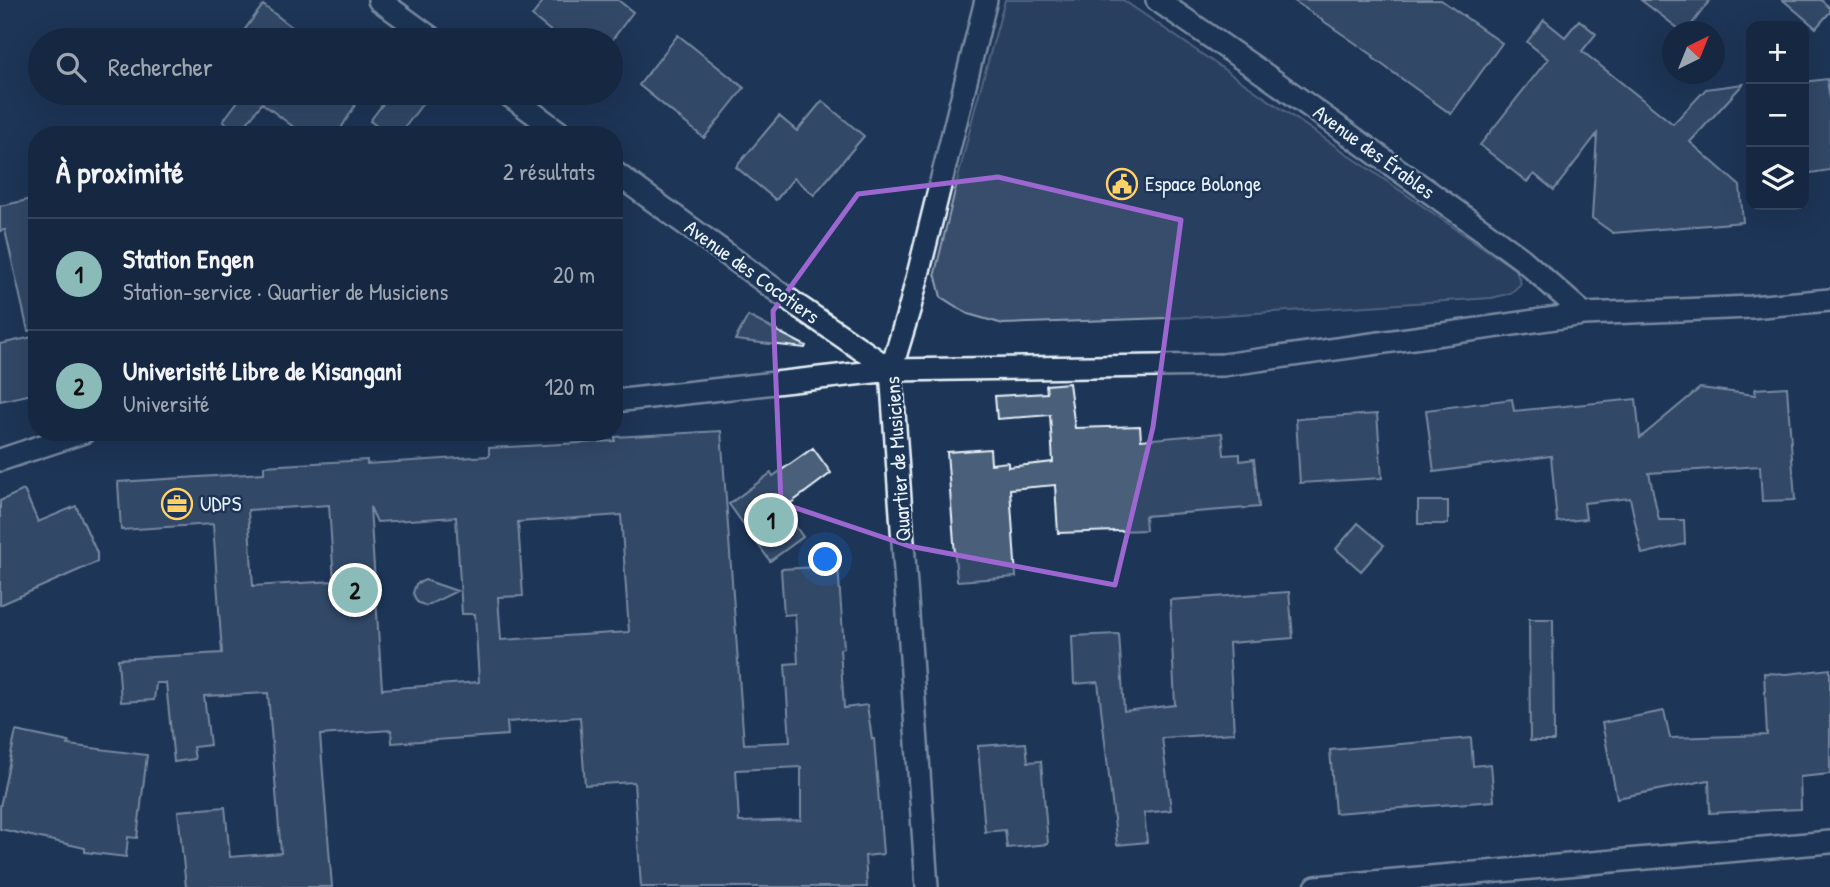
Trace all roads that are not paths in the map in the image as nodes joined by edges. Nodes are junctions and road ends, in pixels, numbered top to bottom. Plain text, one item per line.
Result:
1 (379, 0) edge
2 (986, 0) edge
3 (1157, 0) edge
4 (418, 28) edge
5 (522, 105) edge
6 (551, 126) edge
7 (623, 179) edge
8 (1830, 300) edge
9 (1584, 314) junction
10 (891, 370) junction
11 (623, 400) edge
12 (57, 441) edge
13 (0, 460) edge
14 (1830, 842) edge
15 (927, 887) edge
16 (1316, 887) edge

1 - 4 street
2 - 10 street, Quartier de Musiciens
3 - 9 street, Avenue des Érables
5 - 6 street
7 - 10 street, Avenue des Cocotiers
8 - 9 street
9 - 10 street
10 - 11 street
10 - 15 street, Quartier de Musiciens
12 - 13 street
14 - 16 street

